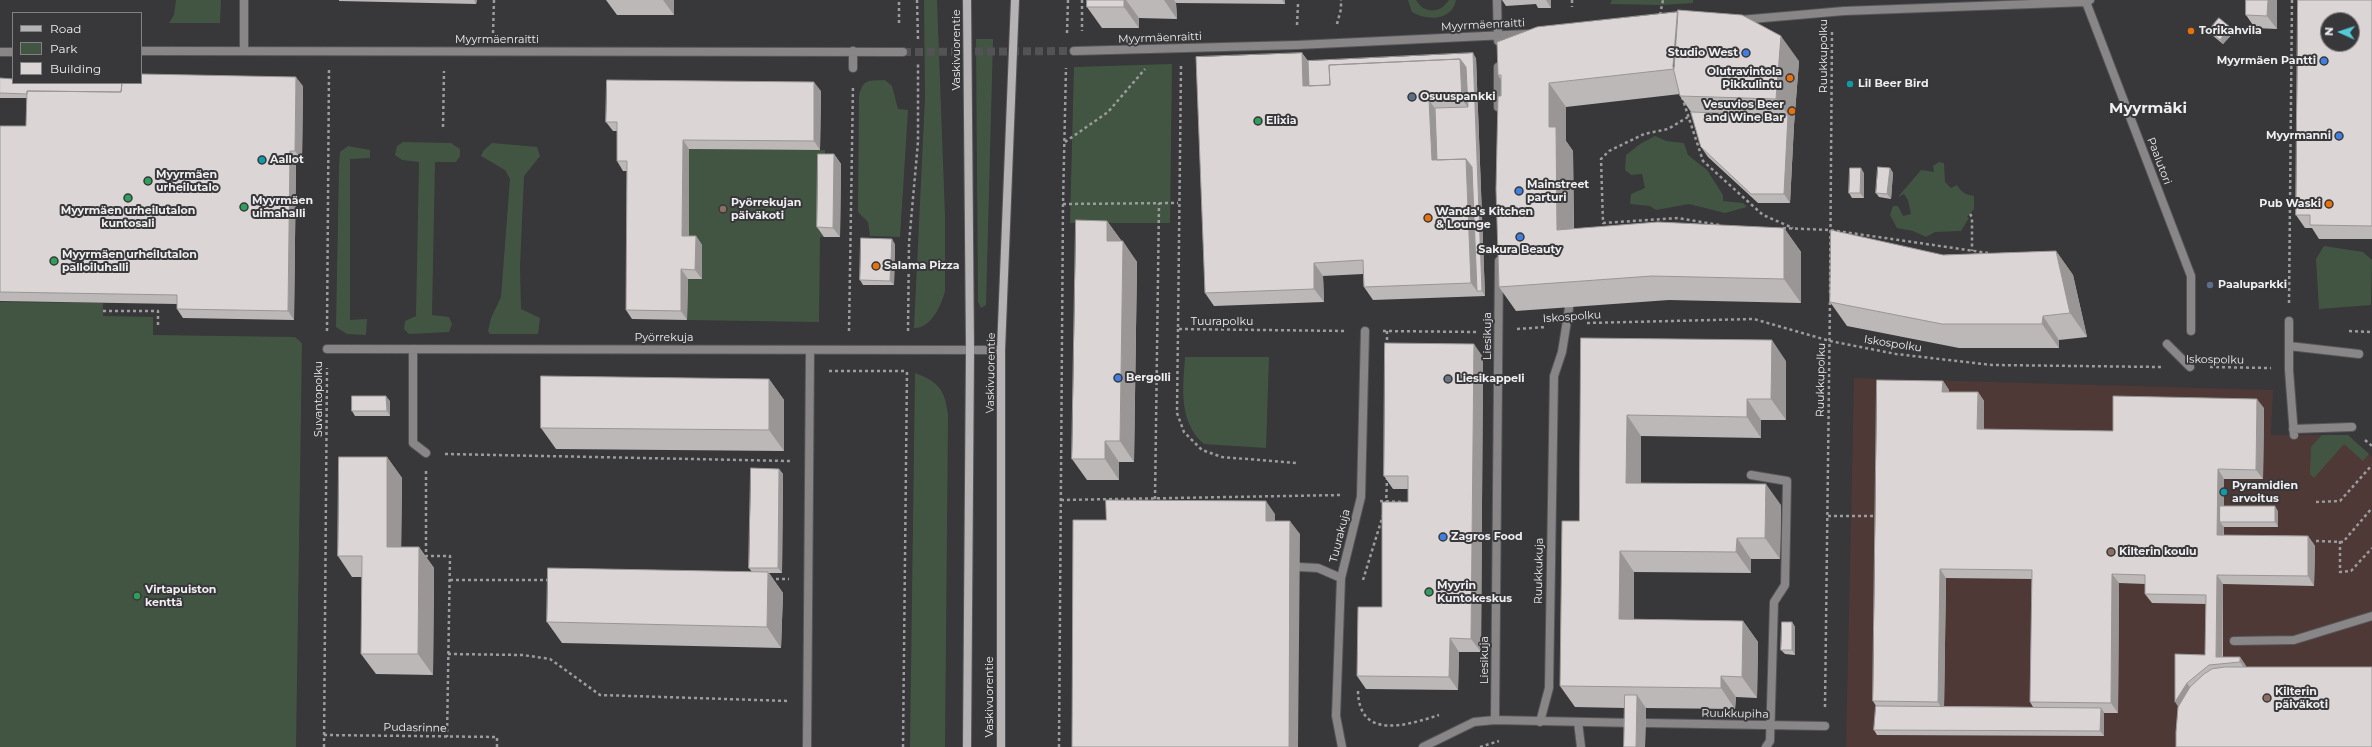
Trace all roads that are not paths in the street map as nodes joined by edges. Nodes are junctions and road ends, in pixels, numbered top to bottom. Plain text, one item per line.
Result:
1 (244, 0) edge
2 (967, 0) edge
3 (1015, 0) edge
4 (1497, 0) edge
5 (2088, 1) edge
6 (1731, 21) edge
7 (1535, 33) edge
8 (1498, 36) junction
9 (142, 51) edge
10 (244, 51) junction
11 (854, 51) junction
12 (1074, 51) tunnel mouth
13 (0, 52) edge
14 (12, 52) edge
15 (903, 52) tunnel mouth
16 (853, 68) road end
17 (1498, 119) edge
18 (1499, 253) edge
19 (1569, 308) edge
20 (2289, 321) road end
21 (1365, 331) road end
22 (2191, 331) dead end
23 (2168, 344) dead end
24 (2289, 346) junction
25 (327, 349) road end
26 (413, 349) junction
27 (810, 350) junction
28 (970, 350) junction
29 (1001, 350) junction
30 (2359, 354) dead end
31 (2190, 367) road end
32 (2352, 427) dead end
33 (426, 453) road end
34 (1751, 475) dead end
35 (1299, 567) dead end
36 (1341, 578) junction
37 (2372, 616) edge
38 (2234, 641) dead end
39 (1495, 720) junction
40 (1540, 722) junction
41 (1578, 722) junction
42 (1634, 723) edge
43 (1646, 723) dead end
44 (1770, 725) junction
45 (1825, 726) road end
46 (1427, 745) edge
47 (807, 747) edge
48 (967, 747) edge
49 (1001, 747) edge
50 (1342, 747) edge
51 (1580, 747) edge
52 (1766, 747) edge

1 - 10 street
2 - 28 main road, Vaskivuorentie
3 - 29 main road, Vaskivuorentie
4 - 8 street
5 - 6 street, Paalutori
5 - 22 street, Paalutori
7 - 8 street, Myyrmäenraitti
8 - 12 street, Myyrmäenraitti
8 - 17 street
9 - 10 street, Myyrmäenraitti
10 - 11 street, Myyrmäenraitti
11 - 15 street, Myyrmäenraitti
11 - 16 street
13 - 14 street
18 - 39 street, Liesikuja
19 - 40 street, Ruukkukuja
20 - 24 street
21 - 36 street, Tuurakuja
23 - 31 street
24 - 30 street
24 - 32 street
25 - 26 street, Pyörrekuja
26 - 27 street, Pyörrekuja
26 - 33 street
27 - 28 street, Pyörrekuja
27 - 47 street
28 - 29 street, Pyörrekuja
28 - 48 main road, Vaskivuorentie
29 - 49 main road, Vaskivuorentie
34 - 44 street
35 - 36 street
36 - 50 street, Tuurakuja
37 - 38 street
39 - 40 street
39 - 46 street
40 - 41 street
41 - 42 street
41 - 51 street
43 - 44 street, Ruukkupiha
44 - 45 street, Ruukkupiha
44 - 52 street

